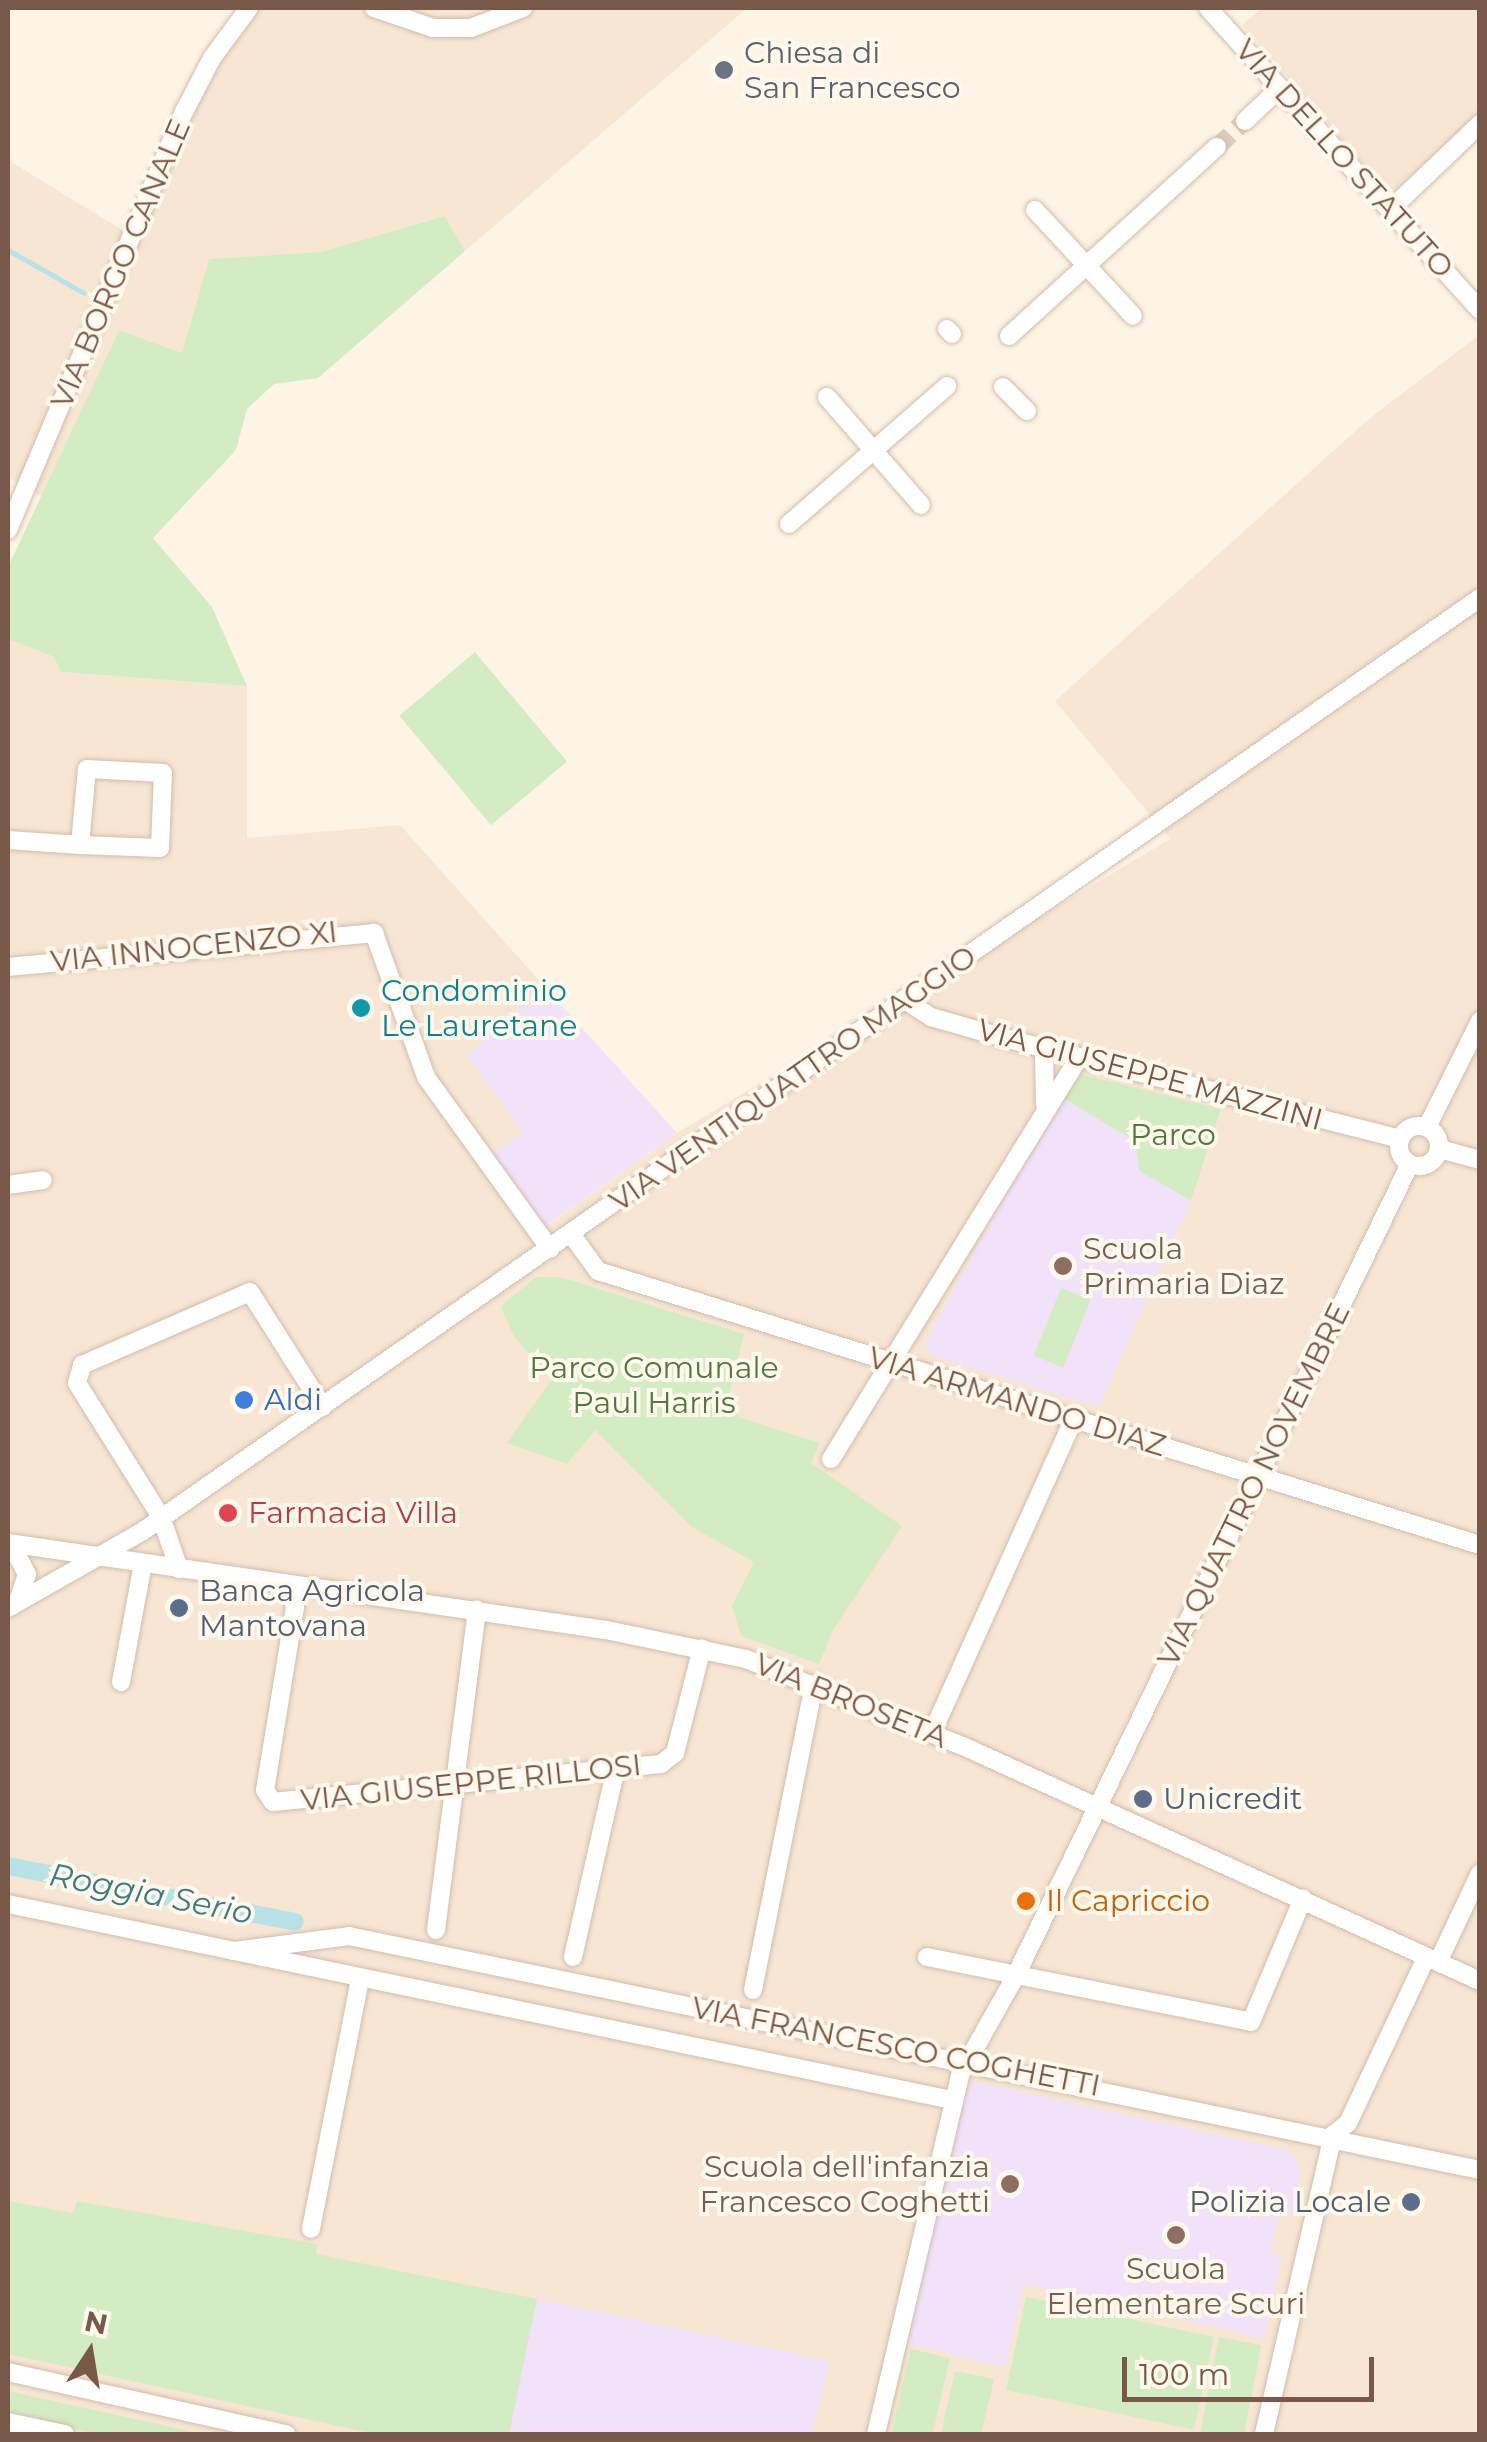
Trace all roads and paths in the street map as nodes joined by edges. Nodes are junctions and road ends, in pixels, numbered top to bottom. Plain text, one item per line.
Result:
1 (249, 8) edge
2 (374, 8) edge
3 (522, 8) edge
4 (1206, 10) edge
5 (1280, 88) junction
6 (1245, 121) tunnel mouth
7 (1475, 128) edge
8 (1217, 147) tunnel mouth
9 (1391, 209) junction
10 (1036, 210) dead end
11 (1087, 267) junction
12 (1480, 310) edge
13 (1133, 316) dead end
14 (1009, 336) dead end
15 (947, 386) dead end
16 (1003, 387) dead end
17 (828, 397) dead end
18 (1026, 411) dead end
19 (873, 450) junction
20 (921, 505) dead end
21 (789, 524) dead end
22 (8, 530) edge
23 (1480, 598) edge
24 (8, 840) edge
25 (80, 845) junction
26 (8, 967) edge
27 (904, 999) junction
28 (1480, 1022) edge
29 (1044, 1049) junction
30 (1078, 1058) junction
31 (1045, 1105) junction
32 (1427, 1127) junction
33 (1400, 1139) junction
34 (1440, 1148) junction
35 (1480, 1160) edge
36 (1410, 1164) junction
37 (44, 1180) dead end
38 (8, 1185) edge
39 (572, 1234) junction
40 (550, 1249) junction
41 (892, 1363) junction
42 (323, 1407) junction
43 (1073, 1420) junction
44 (832, 1459) dead end
45 (1259, 1479) junction
46 (161, 1518) junction
47 (9, 1544) edge
48 (1480, 1545) edge
49 (104, 1558) junction
50 (143, 1564) junction
51 (179, 1568) junction
52 (290, 1585) junction
53 (13, 1605) edge
54 (477, 1610) junction
55 (702, 1648) junction
56 (122, 1682) dead end
57 (814, 1684) junction
58 (932, 1732) junction
59 (615, 1772) junction
60 (451, 1786) junction
61 (1094, 1805) junction
62 (1480, 1873) edge
63 (1303, 1898) junction
64 (8, 1904) edge
65 (436, 1930) dead end
66 (312, 1940) junction
67 (234, 1951) junction
68 (573, 1957) dead end
69 (927, 1958) dead end
70 (1432, 1960) junction
71 (313, 1967) junction
72 (1015, 1977) junction
73 (360, 1980) junction
74 (1480, 1982) edge
75 (753, 1990) dead end
76 (968, 2062) junction
77 (952, 2100) junction
78 (1333, 2136) junction
79 (1480, 2170) edge
80 (311, 2229) dead end
81 (8, 2372) edge
82 (8, 2422) edge
83 (65, 2434) edge
84 (286, 2434) edge
85 (876, 2434) edge
86 (1264, 2434) edge

1 - 22 street, VIA BORGO CANALE
2 - 3 street
4 - 5 street, VIA DELLO STATUTO
5 - 6 street
5 - 9 street, VIA DELLO STATUTO
7 - 9 street
8 - 11 street
9 - 12 street, VIA DELLO STATUTO
10 - 11 street
11 - 13 street
11 - 14 street
15 - 19 street
16 - 18 street
17 - 19 street
19 - 20 street
19 - 21 street
23 - 27 street, VIA VENTIQUATTRO MAGGIO
24 - 25 street
25 - 25 street
26 - 40 street, VIA INNOCENZO XI
27 - 29 street, VIA GIUSEPPE MAZZINI
27 - 39 street, VIA VENTIQUATTRO MAGGIO
28 - 32 street
29 - 30 street, VIA GIUSEPPE MAZZINI
29 - 31 street
30 - 31 street
30 - 33 street, VIA GIUSEPPE MAZZINI
31 - 41 street
32 - 33 street
32 - 34 street
33 - 36 street
34 - 35 street
34 - 36 street
36 - 45 street, VIA QUATTRO NOVEMBRE
37 - 38 street
39 - 40 street, VIA VENTIQUATTRO MAGGIO
39 - 41 street, VIA ARMANDO DIAZ
40 - 42 street, VIA VENTIQUATTRO MAGGIO
41 - 43 street, VIA ARMANDO DIAZ
41 - 44 street
42 - 46 street, VIA VENTIQUATTRO MAGGIO
42 - 46 street
43 - 45 street, VIA ARMANDO DIAZ
43 - 58 street
45 - 48 street, VIA ARMANDO DIAZ
45 - 61 street, VIA QUATTRO NOVEMBRE
46 - 49 street, VIA VENTIQUATTRO MAGGIO
46 - 51 street
47 - 49 street, VIA BROSETA
47 - 53 street, VIA BROSETA
49 - 50 street, VIA BROSETA
49 - 53 street, VIA VENTIQUATTRO MAGGIO
50 - 51 street, VIA BROSETA
50 - 56 street
51 - 52 street, VIA BROSETA
52 - 54 street, VIA BROSETA
52 - 60 street, VIA GIUSEPPE RILLOSI
54 - 55 street, VIA BROSETA
54 - 60 street
55 - 57 street, VIA BROSETA
55 - 59 street, VIA GIUSEPPE RILLOSI
57 - 58 street, VIA BROSETA
57 - 75 street
58 - 61 street, VIA BROSETA
59 - 60 street, VIA GIUSEPPE RILLOSI
59 - 68 street
60 - 65 street
61 - 63 street, VIA BROSETA
61 - 72 street, VIA QUATTRO NOVEMBRE
62 - 70 street
63 - 70 street, VIA BROSETA
63 - 72 street
64 - 67 street, VIA FRANCESCO COGHETTI
66 - 67 street, VIA FRANCESCO COGHETTI
66 - 71 street
66 - 76 street, VIA FRANCESCO COGHETTI
67 - 71 street, VIA FRANCESCO COGHETTI
69 - 72 street
70 - 74 street, VIA BROSETA
70 - 78 street
71 - 73 street, VIA FRANCESCO COGHETTI
72 - 76 street, VIA QUATTRO NOVEMBRE
73 - 77 street, VIA FRANCESCO COGHETTI
73 - 80 street
76 - 77 street, VIA QUATTRO NOVEMBRE
76 - 78 street, VIA FRANCESCO COGHETTI
77 - 85 street, VIA QUATTRO NOVEMBRE
78 - 79 street, VIA FRANCESCO COGHETTI
78 - 86 street
81 - 84 street
82 - 83 street

